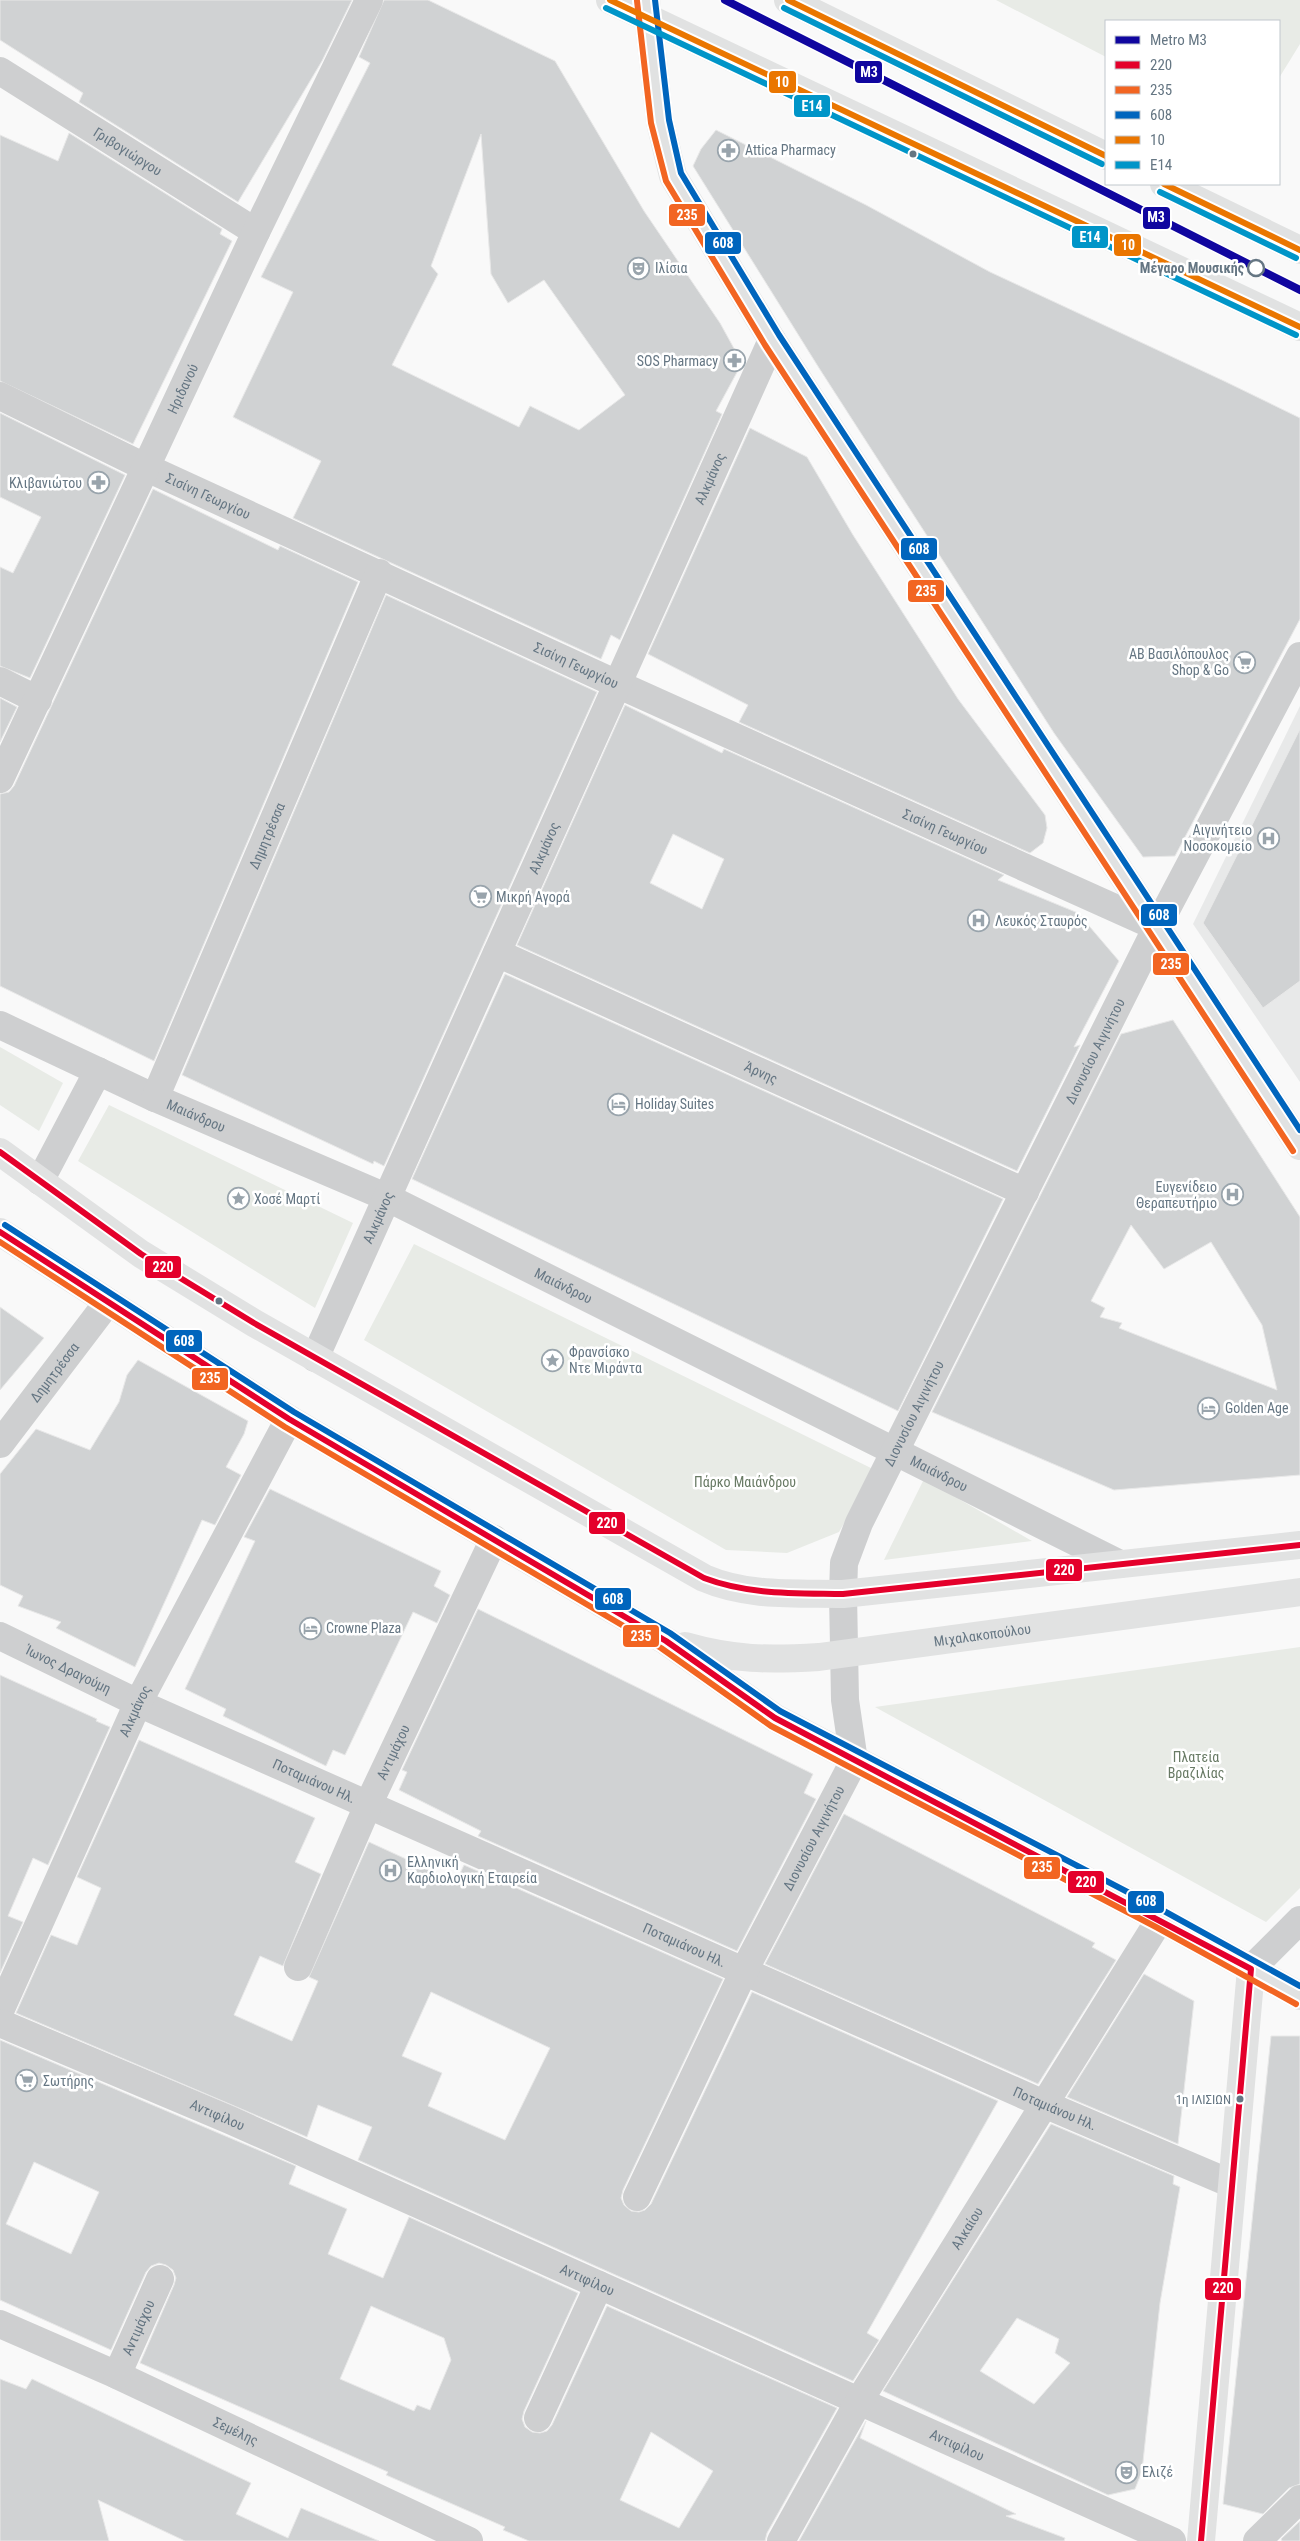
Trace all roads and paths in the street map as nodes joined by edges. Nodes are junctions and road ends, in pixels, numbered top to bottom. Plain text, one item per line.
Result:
1 (369, 0) edge
2 (610, 0) edge
3 (788, 0) edge
4 (647, 9) edge
5 (0, 71) edge
6 (1105, 156) edge
7 (1166, 185) edge
8 (256, 232) junction
9 (1300, 250) edge
10 (1300, 327) edge
11 (772, 340) junction
12 (0, 396) edge
13 (145, 466) junction
14 (380, 573) junction
15 (1300, 656) edge
16 (0, 681) edge
17 (617, 684) junction
18 (38, 700) junction
19 (0, 778) edge
20 (1157, 927) junction
21 (496, 953) junction
22 (0, 1025) edge
23 (98, 1071) junction
24 (154, 1098) junction
25 (1300, 1146) edge
26 (0, 1152) edge
27 (40, 1181) junction
28 (1025, 1192) junction
29 (386, 1198) junction
30 (0, 1232) edge
31 (108, 1302) junction
32 (315, 1358) junction
33 (289, 1419) junction
34 (0, 1444) edge
35 (894, 1450) junction
36 (494, 1539) junction
37 (1300, 1545) edge
38 (1120, 1564) junction
39 (1300, 1592) edge
40 (843, 1594) junction
41 (0, 1636) edge
42 (666, 1641) junction
43 (844, 1652) junction
44 (138, 1703) junction
45 (854, 1761) junction
46 (368, 1805) junction
47 (1160, 1919) junction
48 (1300, 1920) edge
49 (298, 1967) dead end
50 (1251, 1969) junction
51 (744, 1971) junction
52 (1300, 1996) edge
53 (0, 2012) edge
54 (0, 2023) edge
55 (1044, 2104) junction
56 (1232, 2184) junction
57 (637, 2197) dead end
58 (160, 2279) dead end
59 (599, 2285) junction
60 (0, 2324) edge
61 (117, 2375) junction
62 (859, 2401) junction
63 (538, 2418) dead end
64 (1300, 2498) edge
65 (469, 2541) edge
66 (781, 2541) edge
67 (1172, 2541) edge
68 (1201, 2541) edge
69 (1257, 2541) edge

1 - 8 street, Ηριδανού
2 - 4 main road
3 - 6 main road
4 - 10 main road
4 - 11 main road
5 - 8 street, Γριβογιώργου
7 - 9 main road
8 - 13 street, Ηριδανού
11 - 17 street, Αλκμάνος
11 - 20 main road
12 - 13 street, Σισίνη Γεωργίου
13 - 14 street, Σισίνη Γεωργίου
13 - 18 street, Ηριδανού
14 - 17 street, Σισίνη Γεωργίου
14 - 24 street, Δημητρέσσα
15 - 20 street, Διονυσίου Αιγινήτου
16 - 18 street
17 - 20 street, Σισίνη Γεωργίου
17 - 21 street, Αλκμάνος
18 - 19 street, Ηριδανού
20 - 25 main road
20 - 28 street, Διονυσίου Αιγινήτου
21 - 28 street, Άρνης
21 - 29 street, Αλκμάνος
22 - 23 street, Μαιάνδρου
23 - 24 street, Μαιάνδρου
23 - 27 street
24 - 29 street, Μαιάνδρου
26 - 27 main road
27 - 32 main road
28 - 35 street, Διονυσίου Αιγινήτου
29 - 32 street, Αλκμάνος
29 - 35 street, Μαιάνδρου
30 - 31 main road, Μιχαλακοπούλου
31 - 33 main road, Μιχαλακοπούλου
31 - 34 street, Δημητρέσσα
32 - 40 main road
33 - 36 main road, Μιχαλακοπούλου
33 - 44 street, Αλκμάνος
35 - 38 street, Μαιάνδρου
35 - 40 street, Διονυσίου Αιγινήτου
36 - 42 main road, Μιχαλακοπούλου
36 - 46 street, Αντιμάχου
37 - 38 main road
38 - 40 main road
39 - 43 main road, Μιχαλακοπούλου
40 - 43 street, Διονυσίου Αιγινήτου
41 - 44 street, Ίωνος Δραγούμη
42 - 43 main road, Μιχαλακοπούλου
42 - 45 main road, Μιχαλακοπούλου
43 - 45 street, Διονυσίου Αιγινήτου
44 - 46 street, Ποταμιάνου Ηλ.
44 - 53 street, Αλκμάνος
45 - 47 main road, Μιχαλακοπούλου
45 - 51 street, Διονυσίου Αιγινήτου
46 - 49 street, Αντιμάχου
46 - 51 street, Ποταμιάνου Ηλ.
47 - 50 main road, Μιχαλακοπούλου
47 - 55 street, Αλκαίου
48 - 50 street
50 - 52 main road, Μιχαλακοπούλου
50 - 56 main road
51 - 55 street, Ποταμιάνου Ηλ.
51 - 57 street, Διονυσίου Αιγινήτου
54 - 59 street, Αντιφίλου
55 - 56 street, Ποταμιάνου Ηλ.
55 - 62 street, Αλκαίου
56 - 68 main road
58 - 61 street, Αντιμάχου
59 - 62 street, Αντιφίλου
59 - 63 street
60 - 61 street, Σεμέλης
61 - 65 street, Σεμέλης
62 - 66 street, Αλκαίου
62 - 67 street, Αντιφίλου
64 - 69 street

